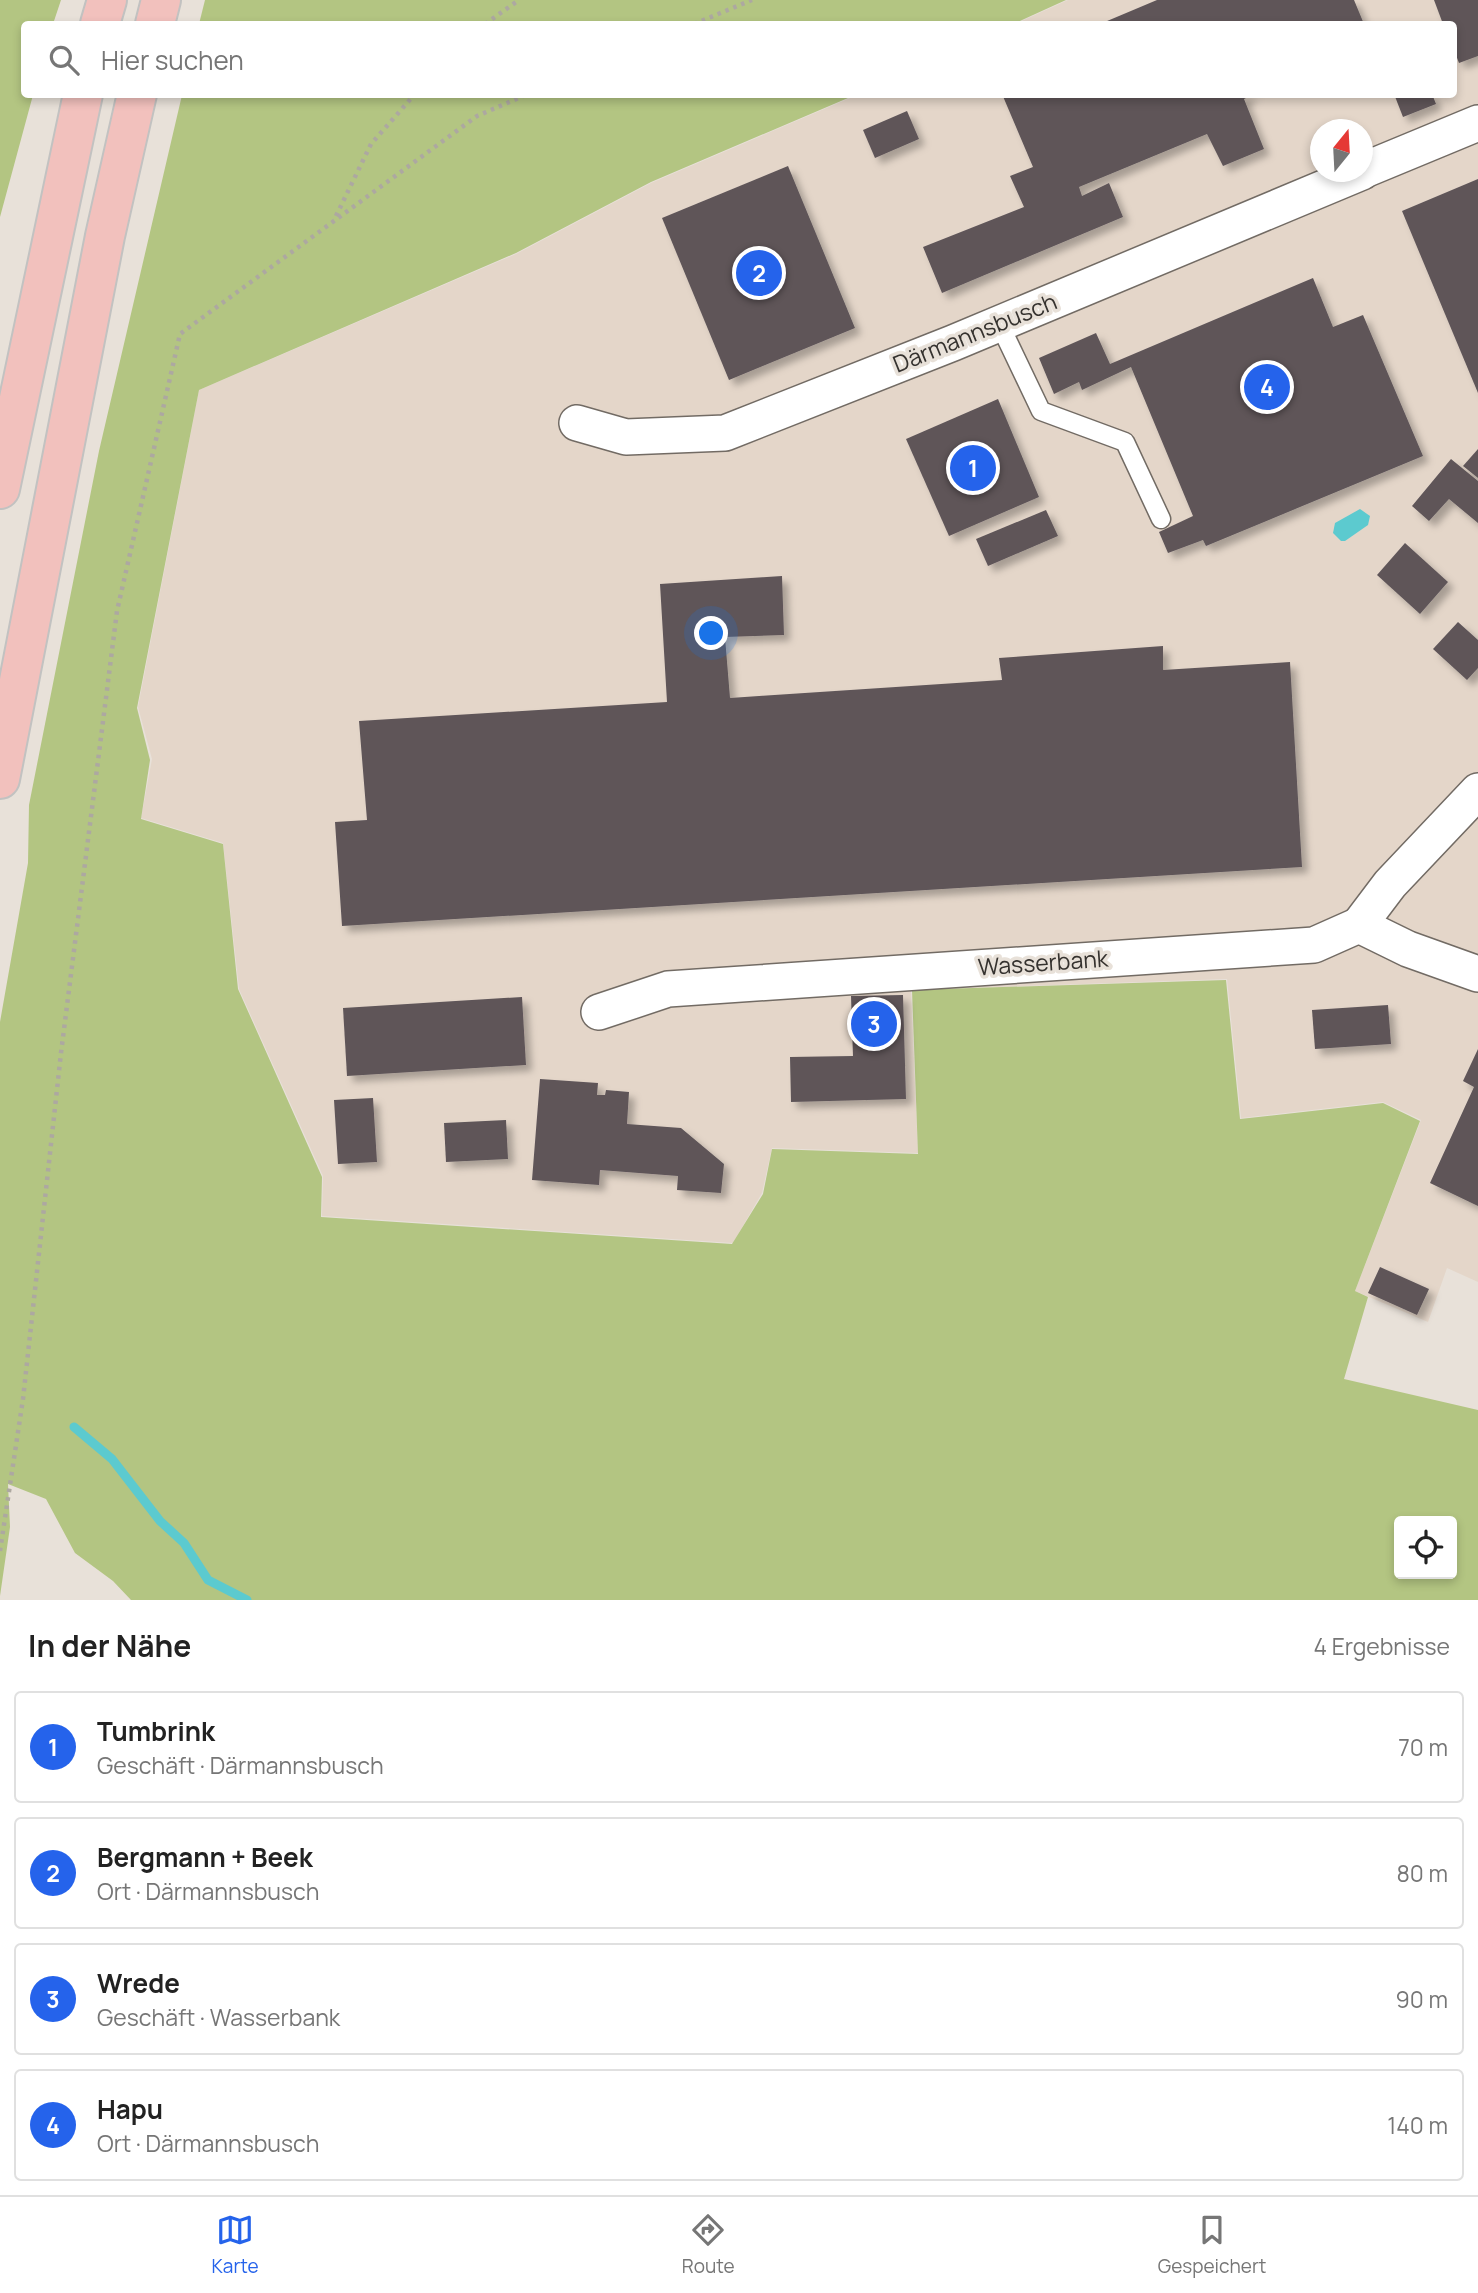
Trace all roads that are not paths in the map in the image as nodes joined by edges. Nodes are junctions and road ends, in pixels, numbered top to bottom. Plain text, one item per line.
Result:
1 (107, 0) edge
2 (162, 0) edge
3 (101, 21) edge
4 (156, 21) edge
5 (82, 98) edge
6 (135, 101) edge
7 (1478, 123) edge
8 (1373, 166) edge
9 (1336, 182) edge
10 (999, 323) junction
11 (577, 423) dead end
12 (0, 489) edge
13 (1161, 519) dead end
14 (0, 779) edge
15 (1478, 791) edge
16 (1359, 925) junction
17 (1478, 974) edge
18 (598, 1012) dead end

1 - 3 highway
2 - 4 highway
5 - 12 highway
6 - 14 highway
7 - 8 street, Därmannsbusch
9 - 10 street, Därmannsbusch
10 - 11 street, Därmannsbusch
10 - 13 lane
15 - 16 street
16 - 17 street
16 - 18 street, Wasserbank

